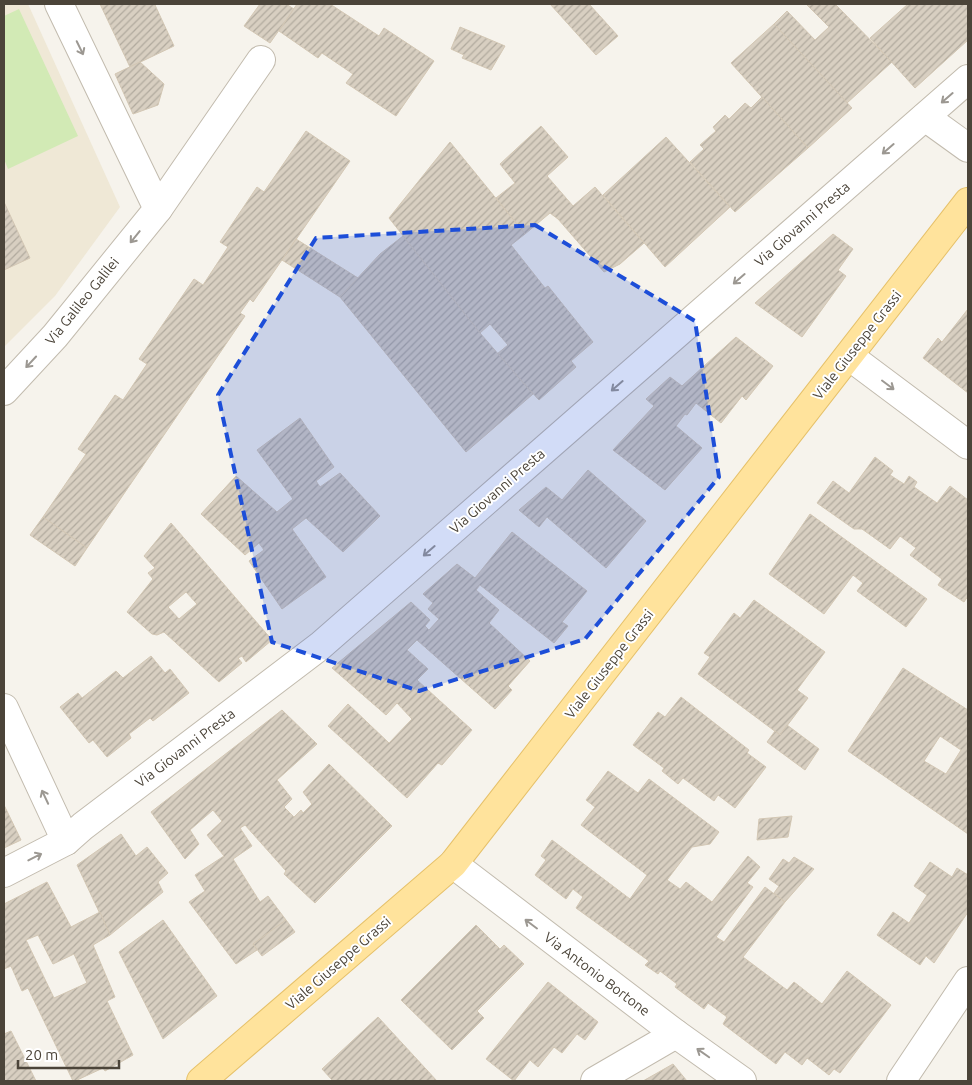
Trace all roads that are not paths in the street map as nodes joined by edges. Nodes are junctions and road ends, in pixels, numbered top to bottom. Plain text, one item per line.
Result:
1 (59, 4) edge
2 (261, 60) dead end
3 (968, 79) edge
4 (925, 117) junction
5 (968, 148) edge
6 (968, 202) edge
7 (158, 209) junction
8 (849, 356) junction
9 (4, 391) edge
10 (968, 445) edge
11 (4, 708) edge
12 (66, 841) junction
13 (453, 864) junction
14 (4, 872) edge
15 (968, 981) edge
16 (676, 1034) junction
17 (201, 1081) edge
18 (595, 1081) edge
19 (742, 1081) edge
20 (901, 1081) edge

1 -> 7 street
2 - 7 street, Via Galileo Galilei
3 -> 4 street, Via Giovanni Presta
4 - 5 street
4 -> 12 street, Via Giovanni Presta
6 - 8 main road, Viale Giuseppe Grassi
7 -> 9 street, Via Galileo Galilei
8 -> 10 street
8 - 13 main road, Viale Giuseppe Grassi
12 -> 11 street
14 -> 12 street, Via Giovanni Presta
16 -> 13 street, Via Antonio Bortone
13 - 17 main road, Viale Giuseppe Grassi
15 - 20 street
16 - 18 street
19 -> 16 street, Via Antonio Bortone

